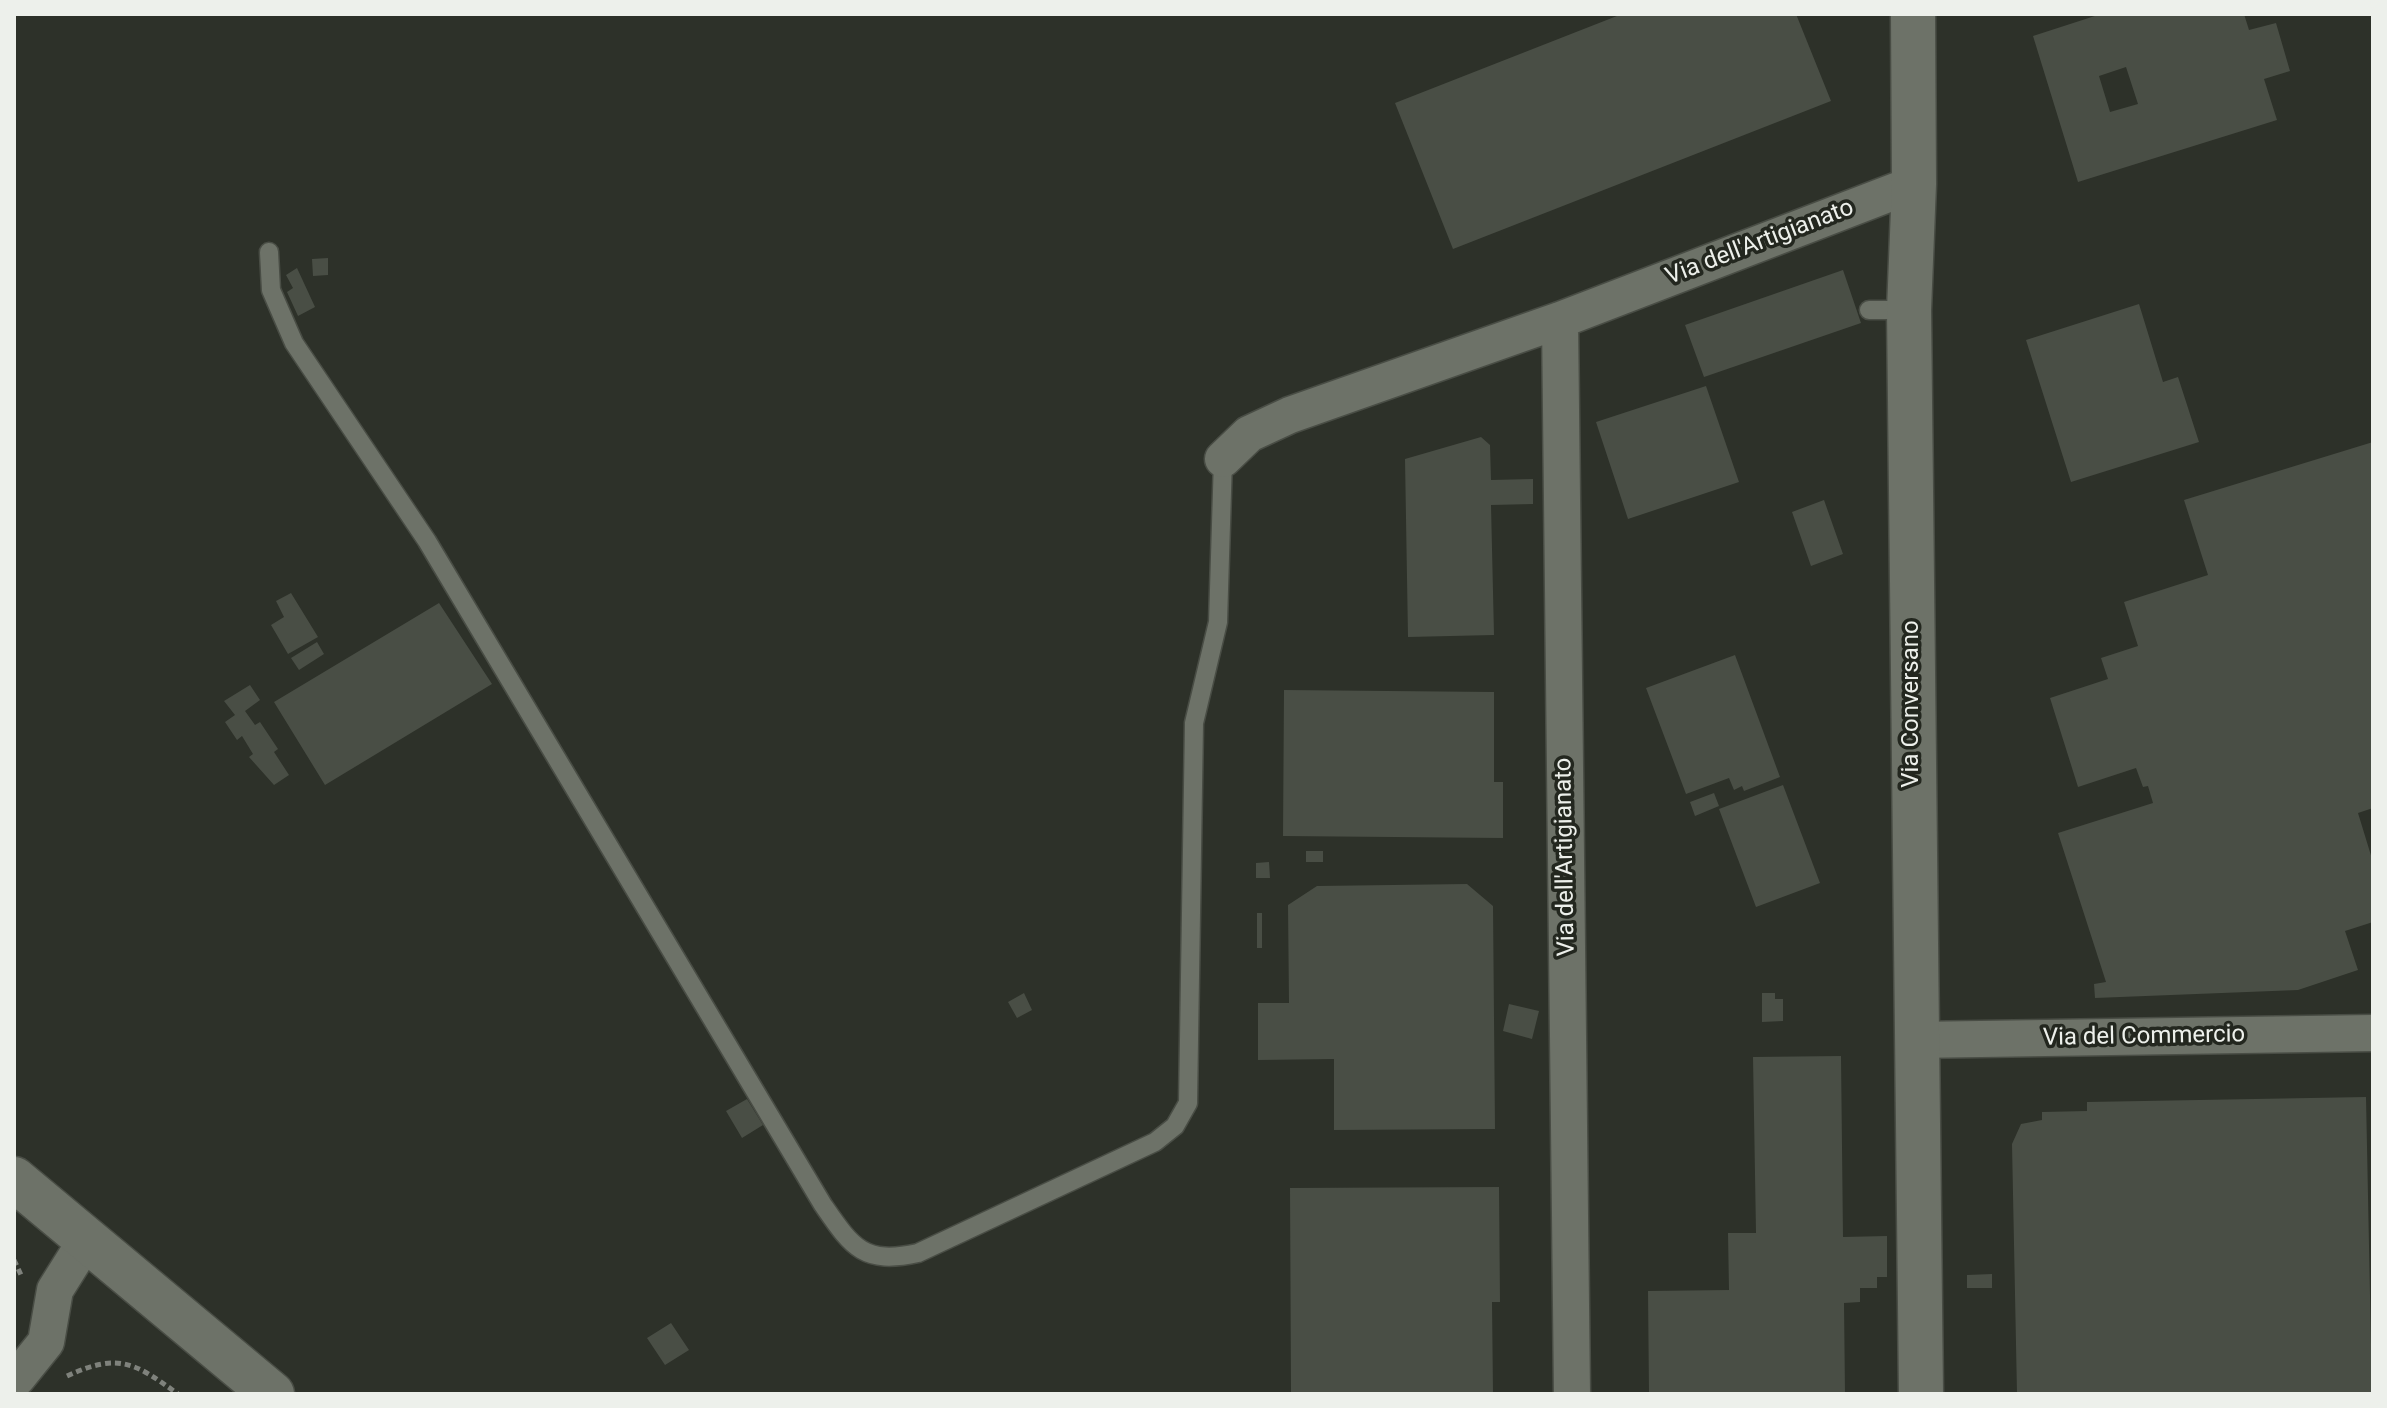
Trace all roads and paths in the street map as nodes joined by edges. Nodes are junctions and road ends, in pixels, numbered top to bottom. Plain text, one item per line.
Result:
1 (1913, 14) edge
2 (1914, 184) junction
3 (269, 252) dead end
4 (1560, 320) junction
5 (1223, 459) joint
6 (2373, 1033) edge
7 (1915, 1040) junction
8 (14, 1179) edge
9 (87, 1239) junction
10 (17, 1378) joint
11 (178, 1394) edge
12 (272, 1394) edge
13 (1572, 1394) edge
14 (1921, 1394) edge

1 - 2 street, Via Conversano
2 - 4 street, Via dell'Artigianato
2 - 7 street, Via Conversano
3 - 5 lane
4 - 5 street, Via dell'Artigianato
4 - 13 street, Via dell'Artigianato
6 - 7 street, Via del Commercio
7 - 14 street, Via Conversano
8 - 9 street
9 - 10 street
9 - 12 street
10 - 11 path

